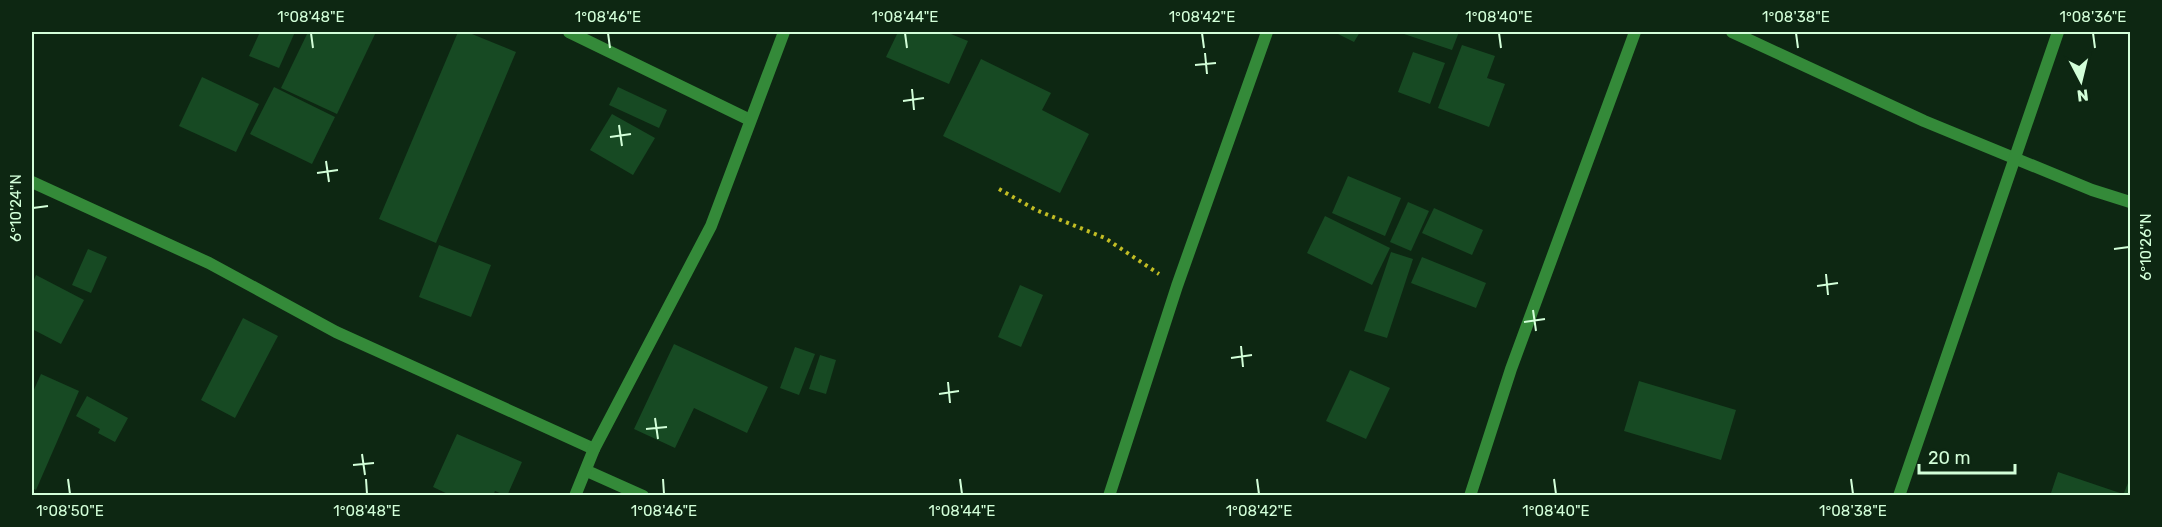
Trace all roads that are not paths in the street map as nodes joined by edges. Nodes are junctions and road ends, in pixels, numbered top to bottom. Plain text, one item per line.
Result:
1 (569, 32) edge
2 (784, 32) edge
3 (1267, 32) edge
4 (1635, 32) edge
5 (1732, 32) edge
6 (2058, 32) edge
7 (750, 120) junction
8 (2014, 157) junction
9 (32, 182) edge
10 (2130, 202) edge
11 (594, 449) junction
12 (587, 471) junction
13 (575, 495) edge
14 (643, 495) edge
15 (1109, 495) edge
16 (1470, 495) edge
17 (1899, 495) edge

1 - 7 street
2 - 7 street
3 - 15 street
4 - 16 street
5 - 8 street
6 - 8 street
7 - 11 street
8 - 10 street
8 - 17 street
9 - 11 street
11 - 12 street
12 - 13 street
12 - 14 street

